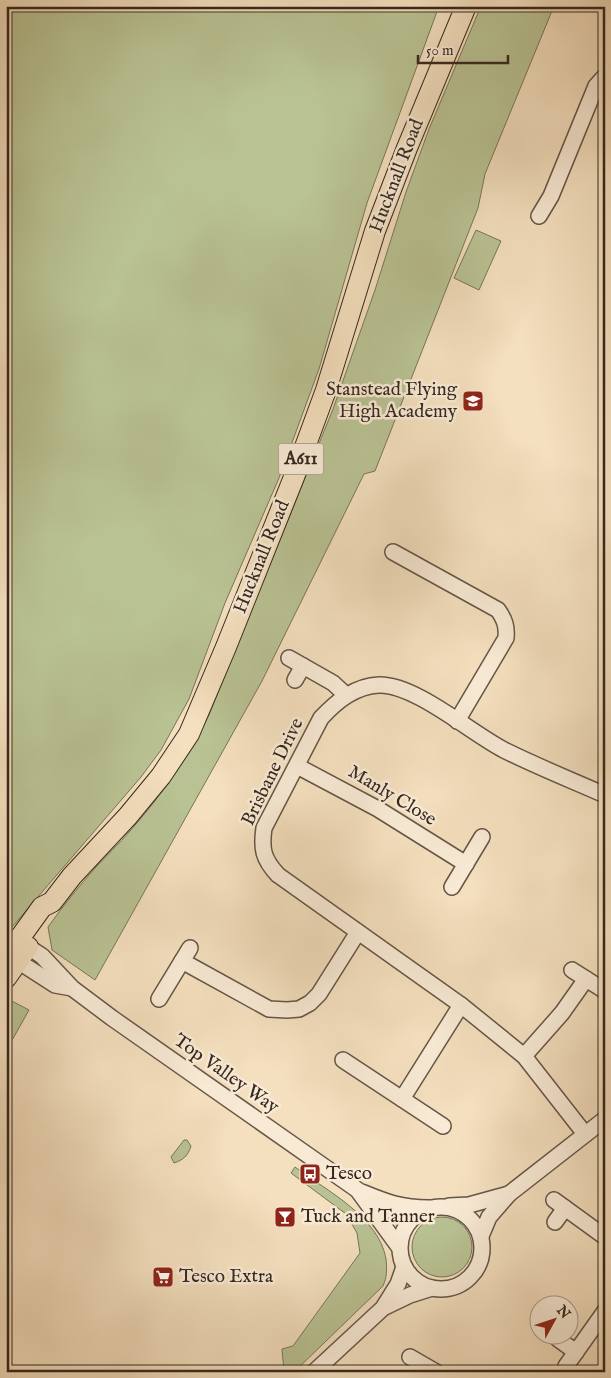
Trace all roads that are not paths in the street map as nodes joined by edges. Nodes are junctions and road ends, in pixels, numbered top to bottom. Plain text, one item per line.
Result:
1 (466, 6) edge
2 (605, 76) edge
3 (539, 216) dead end
4 (399, 560) dead end
5 (289, 658) dead end
6 (303, 666) junction
7 (295, 680) dead end
8 (346, 696) junction
9 (457, 721) junction
10 (297, 766) junction
11 (605, 795) edge
12 (482, 837) dead end
13 (466, 864) junction
14 (452, 887) dead end
15 (358, 932) junction
16 (16, 952) edge
17 (572, 970) dead end
18 (6, 978) edge
19 (586, 978) junction
20 (605, 991) edge
21 (159, 999) dead end
22 (461, 1005) junction
23 (524, 1056) junction
24 (349, 1070) dead end
25 (402, 1099) junction
26 (605, 1119) edge
27 (443, 1126) dead end
28 (585, 1134) junction
29 (358, 1191) junction
30 (509, 1194) junction
31 (446, 1207) junction
32 (429, 1208) junction
33 (555, 1222) dead end
34 (481, 1236) junction
35 (605, 1237) edge
36 (399, 1247) junction
37 (404, 1268) junction
38 (432, 1288) junction
39 (383, 1308) junction
40 (604, 1313) edge
41 (568, 1346) edge
42 (430, 1351) dead end
43 (576, 1352) junction
44 (566, 1366) dead end
45 (314, 1372) edge
46 (436, 1372) edge

1 - 16 main road, Hucknall Road / A611
2 - 3 street
4 - 9 street
5 - 6 street
6 - 7 street
6 - 8 street
8 - 9 street, Brisbane Drive
8 - 10 street, Brisbane Drive
9 - 11 street, Brisbane Drive
10 - 13 street, Manly Close
10 - 15 street, Brisbane Drive
12 - 13 street
13 - 14 street
15 - 21 street
15 - 22 street, Brisbane Drive
16 - 18 main road, Hucknall Road / A611
16 - 29 street, Top Valley Way
17 - 19 street
19 - 20 street
19 - 23 street
22 - 23 street, Brisbane Drive
22 - 25 street
23 - 28 street, Brisbane Drive
24 - 25 street
25 - 27 street
26 - 28 street
28 - 30 street
29 - 32 street, Top Valley Way
29 - 36 street, Top Valley Way
30 - 31 street
30 - 34 street
31 - 32 street
31 - 34 street
32 - 36 street
33 - 35 street
34 - 38 street
36 - 37 street
37 - 38 street
37 - 39 street
38 - 39 street
39 - 45 street
40 - 43 street
41 - 43 street
42 - 46 street
43 - 44 street

